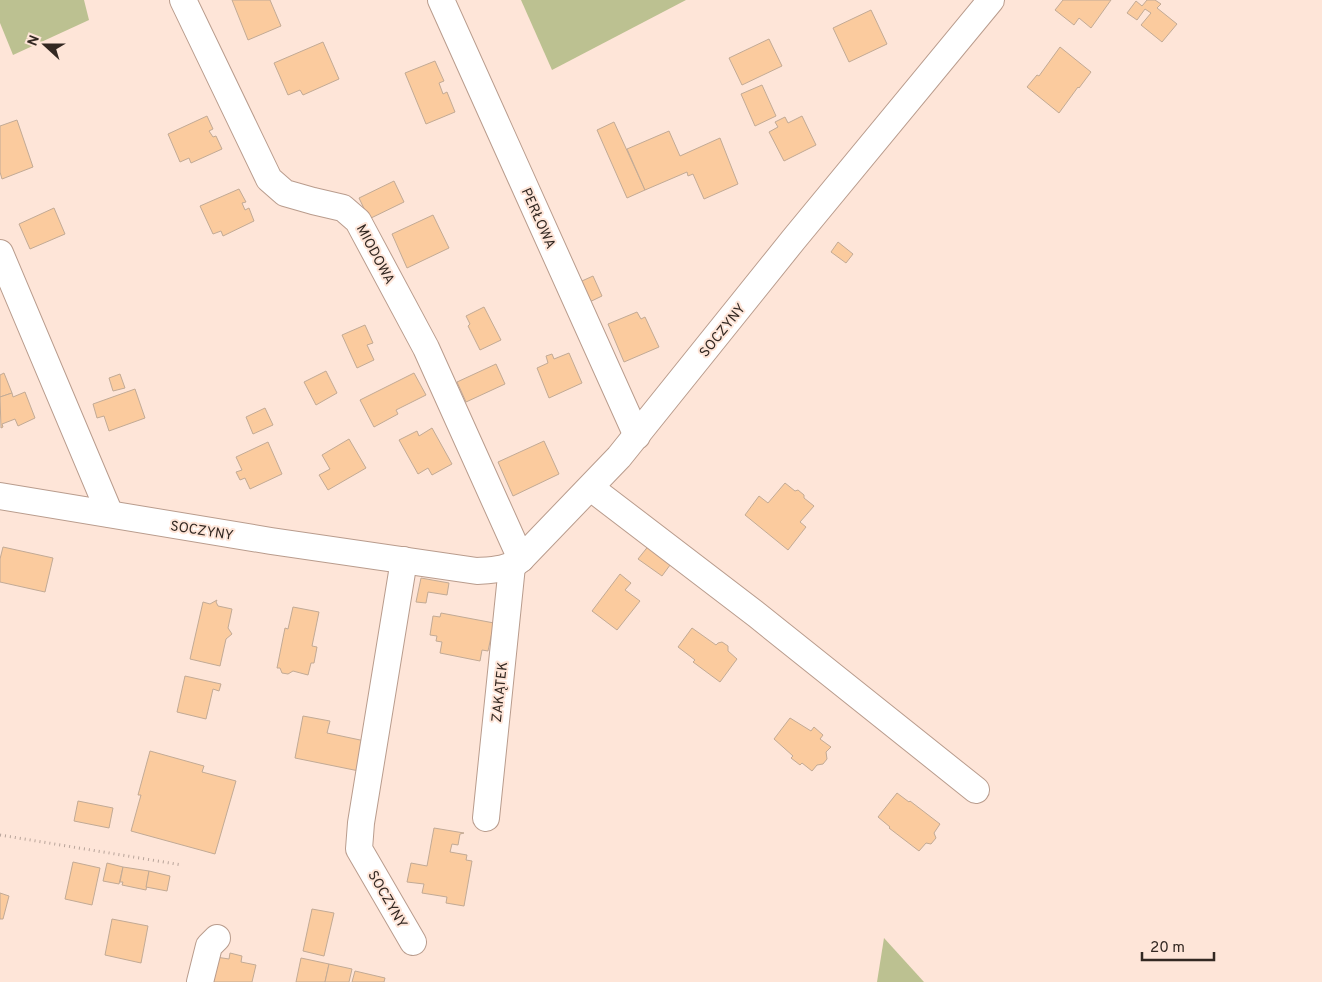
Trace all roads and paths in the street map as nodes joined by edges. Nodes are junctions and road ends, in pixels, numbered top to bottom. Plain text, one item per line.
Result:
1 (183, 0) edge
2 (441, 0) edge
3 (991, 0) edge
4 (0, 253) edge
5 (636, 436) junction
6 (591, 488) junction
7 (0, 496) edge
8 (110, 514) junction
9 (404, 560) junction
10 (516, 563) junction
11 (976, 790) dead end
12 (486, 818) dead end
13 (0, 835) edge
14 (182, 866) dead end
15 (217, 938) dead end
16 (413, 942) dead end
17 (200, 982) edge

1 - 10 street, MIODOWA
2 - 5 street, PERŁOWA
3 - 5 street, SOCZYNY
4 - 8 street
5 - 6 street, SOCZYNY
6 - 10 street, SOCZYNY
6 - 11 street
7 - 8 street, SOCZYNY
8 - 9 street, SOCZYNY
9 - 10 street, SOCZYNY
9 - 16 street, SOCZYNY
10 - 12 street, ZAKĄTEK
13 - 14 path
15 - 17 street

